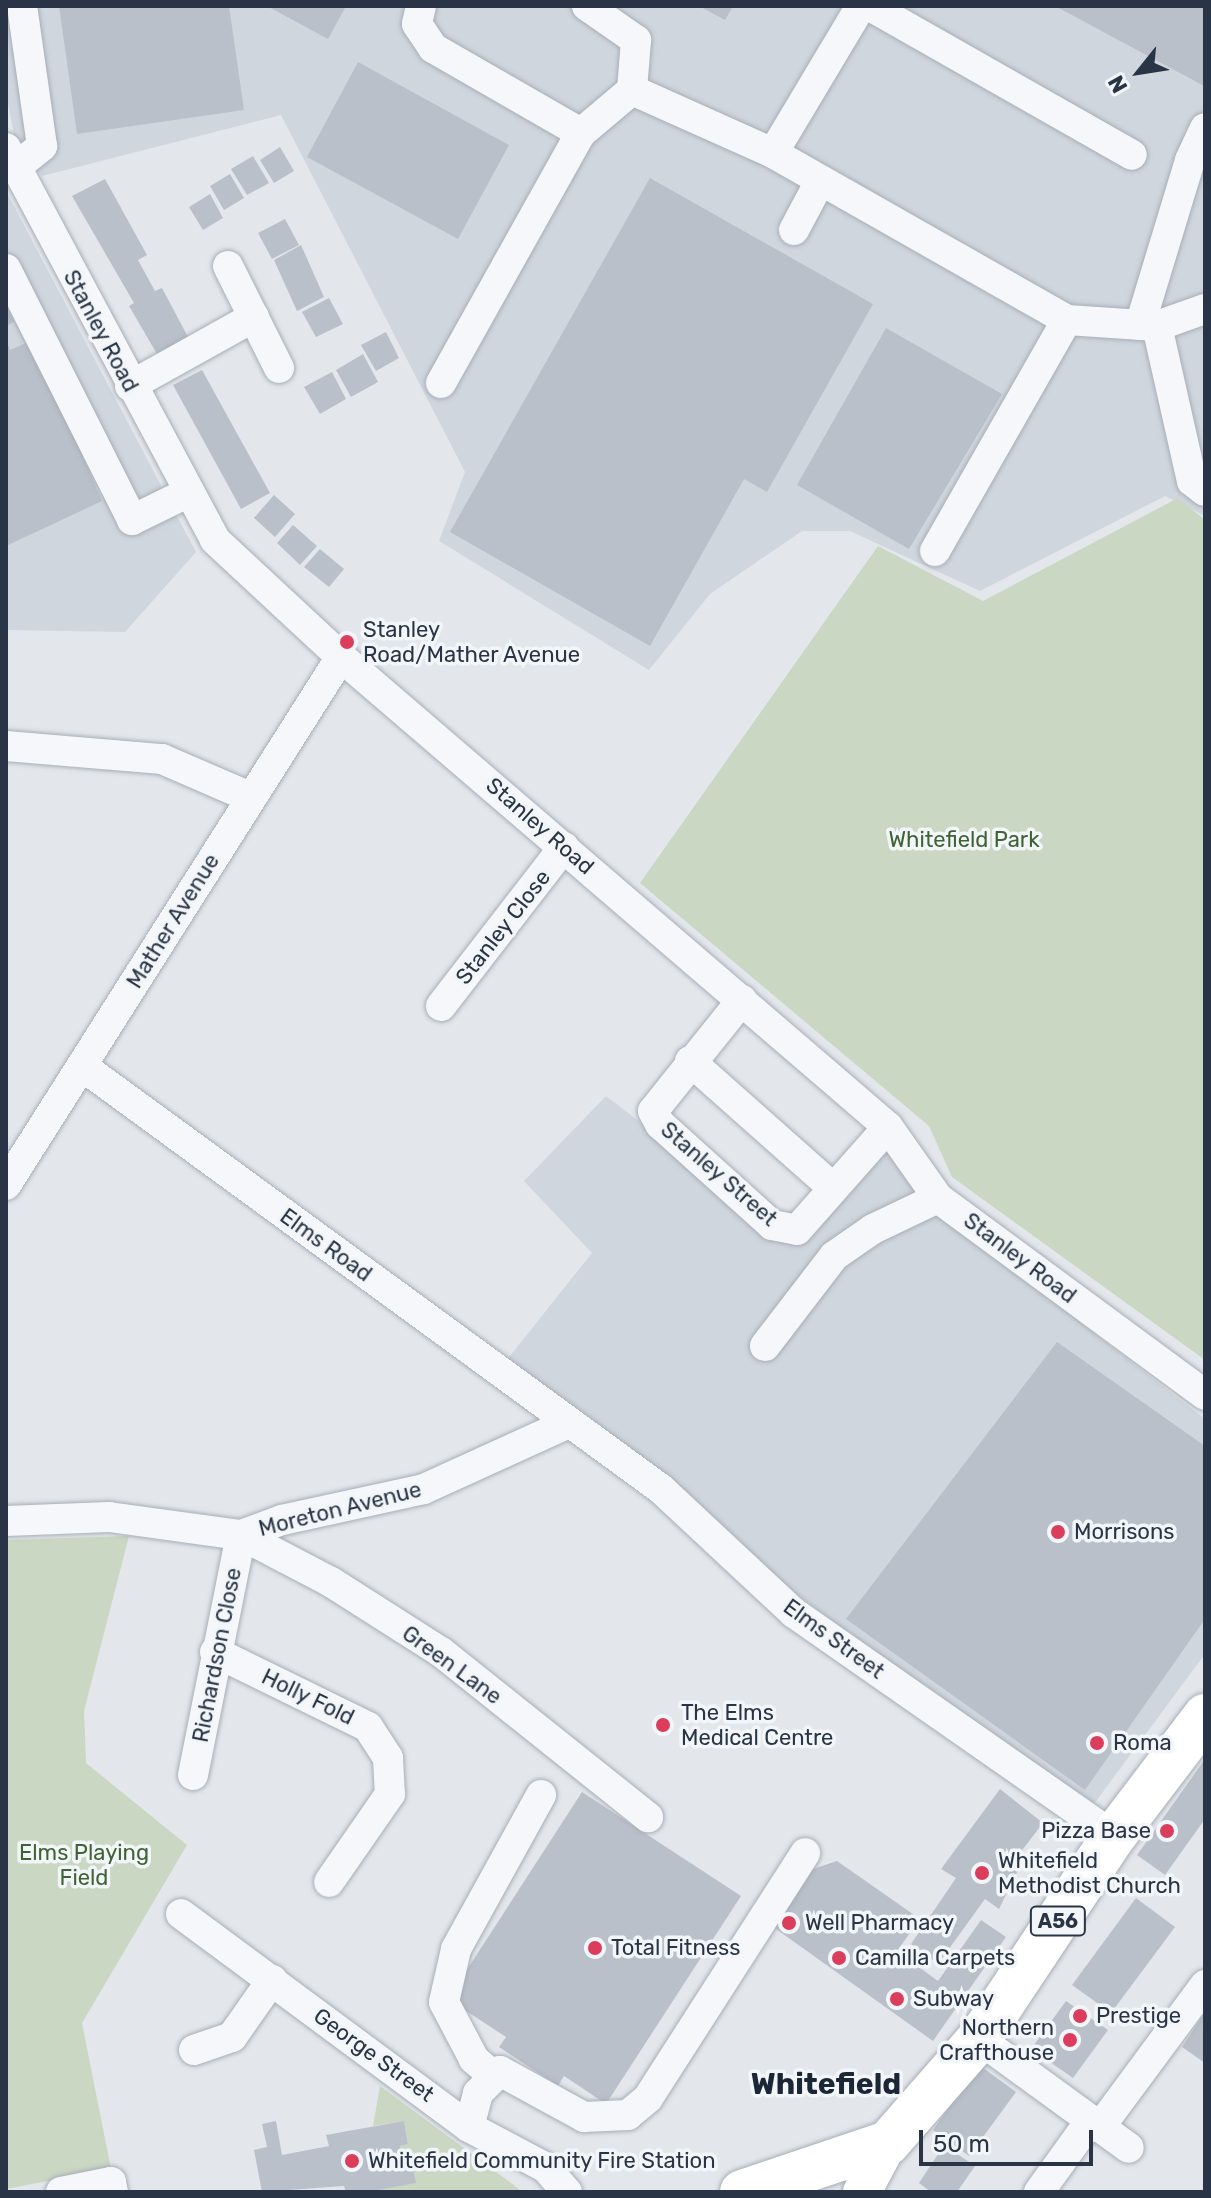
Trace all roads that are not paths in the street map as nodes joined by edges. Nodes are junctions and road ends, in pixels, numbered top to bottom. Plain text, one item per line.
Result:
1 (22, 6) edge
2 (421, 6) edge
3 (587, 6) edge
4 (861, 6) edge
5 (870, 6) edge
6 (632, 90) junction
7 (1205, 128) edge
8 (581, 133) junction
9 (773, 153) junction
10 (1132, 155) dead end
11 (10, 158) edge
12 (820, 181) junction
13 (17, 200) edge
14 (794, 230) dead end
15 (228, 266) dead end
16 (6, 269) edge
17 (1205, 309) edge
18 (254, 317) junction
19 (1067, 320) junction
20 (1148, 325) junction
21 (279, 368) dead end
22 (441, 383) dead end
23 (130, 386) junction
24 (1205, 491) edge
25 (185, 494) junction
26 (935, 551) dead end
27 (341, 657) junction
28 (6, 746) edge
29 (250, 797) junction
30 (564, 847) junction
31 (742, 1000) junction
32 (441, 1006) dead end
33 (690, 1061) junction
34 (82, 1066) junction
35 (888, 1127) junction
36 (6, 1185) edge
37 (833, 1188) junction
38 (938, 1198) junction
39 (765, 1346) dead end
40 (1205, 1395) edge
41 (569, 1423) junction
42 (6, 1521) edge
43 (241, 1535) junction
44 (215, 1652) junction
45 (1205, 1716) edge
46 (193, 1775) dead end
47 (541, 1795) dead end
48 (648, 1817) dead end
49 (1114, 1836) junction
50 (805, 1853) dead end
51 (329, 1882) dead end
52 (181, 1914) dead end
53 (272, 1980) junction
54 (1205, 1985) edge
55 (979, 2039) junction
56 (194, 2050) dead end
57 (491, 2074) junction
58 (1096, 2123) junction
59 (469, 2127) junction
60 (888, 2143) junction
61 (1129, 2148) dead end
62 (761, 2190) edge
63 (61, 2192) edge
64 (113, 2192) edge
65 (567, 2192) edge
66 (862, 2192) edge
67 (1039, 2192) edge

1 - 11 street
2 - 8 street
3 - 6 street
4 - 9 street
5 - 10 street
6 - 8 street
6 - 9 street
7 - 20 street
8 - 22 street
9 - 12 street
11 - 13 street, Stanley Road
12 - 14 street
12 - 19 street
13 - 23 street, Stanley Road
15 - 18 street
16 - 25 street
17 - 20 street
18 - 21 street
18 - 23 street
19 - 20 street
19 - 26 street
20 - 24 street
23 - 25 street, Stanley Road
25 - 27 street, Stanley Road
27 - 29 street, Mather Avenue
27 - 30 street, Stanley Road
28 - 29 street
29 - 34 street, Mather Avenue
30 - 31 street, Stanley Road
30 - 32 street, Stanley Close
31 - 33 street, Stanley Street
31 - 35 street, Stanley Road
33 - 37 street
33 - 37 street, Stanley Street
34 - 36 street, Mather Avenue
34 - 41 street, Elms Road
35 - 37 street, Stanley Street
35 - 38 street, Stanley Road
38 - 39 street
38 - 40 street, Stanley Road
41 - 43 street, Moreton Avenue
41 - 49 street, Elms Street
42 - 43 street
43 - 44 street, Richardson Close
43 - 48 street, Green Lane
44 - 46 street, Richardson Close
44 - 51 street, Holly Fold
45 - 49 highway, A56
47 - 57 street
49 - 55 highway, A56
50 - 57 street
52 - 53 street, George Street
53 - 56 street
53 - 59 street, George Street
54 - 58 street
55 - 58 street
55 - 60 highway, A56
57 - 59 street
58 - 61 street
58 - 67 street
59 - 65 street, George Street
60 - 62 highway, A56
60 - 66 main road
63 - 64 street

